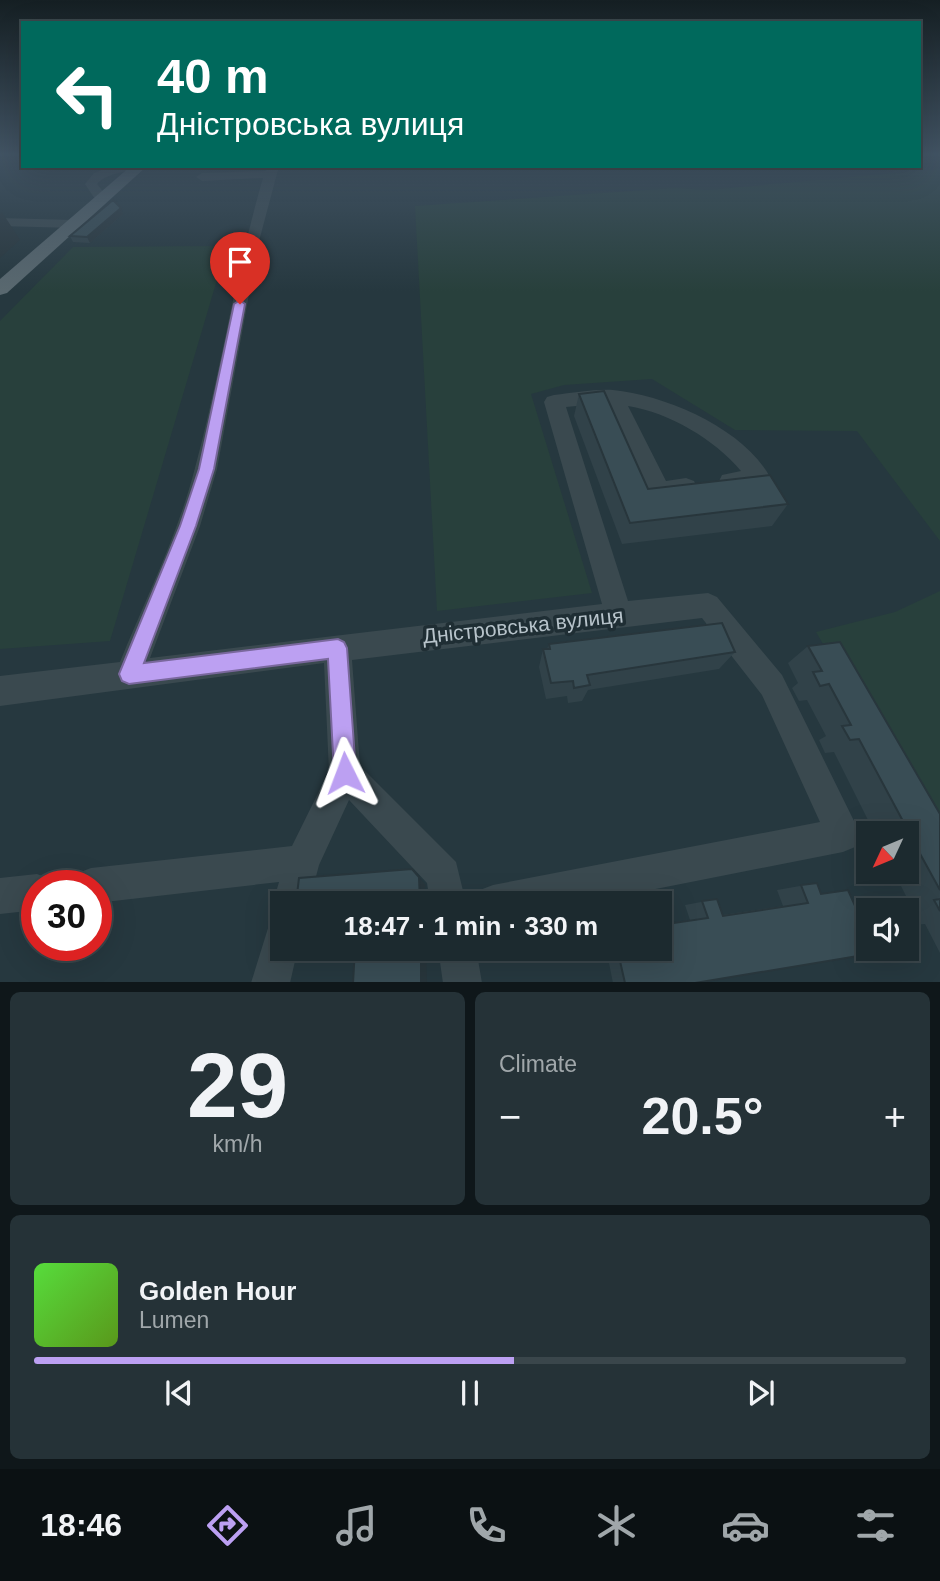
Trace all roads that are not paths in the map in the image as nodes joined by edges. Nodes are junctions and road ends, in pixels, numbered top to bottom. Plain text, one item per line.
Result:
1 (103, 199) edge
2 (264, 199) edge
3 (0, 222) edge
4 (74, 224) junction
5 (7, 276) edge
6 (0, 289) edge
7 (614, 397) junction
8 (619, 615) junction
9 (338, 648) junction
10 (129, 674) junction
11 (0, 691) edge
12 (345, 773) junction
13 (302, 862) junction
14 (112, 884) edge
15 (294, 891) edge
16 (446, 891) edge
17 (555, 891) edge
18 (21, 894) edge
19 (0, 896) edge
20 (276, 961) edge
21 (459, 961) edge
22 (270, 982) edge
23 (463, 982) edge

1 - 4 main road
2 - 10 street
3 - 4 street
4 - 5 main road
5 - 6 main road
7 - 7 street
7 - 8 street
8 - 9 street, Дністровська вулиця
8 - 17 street, Дністровська вулиця
9 - 10 street, Дністровська вулиця
9 - 12 street
10 - 11 street, Дністровська вулиця
12 - 13 street
12 - 16 street
13 - 14 street
13 - 15 street
18 - 19 lane
20 - 22 street
21 - 23 street

